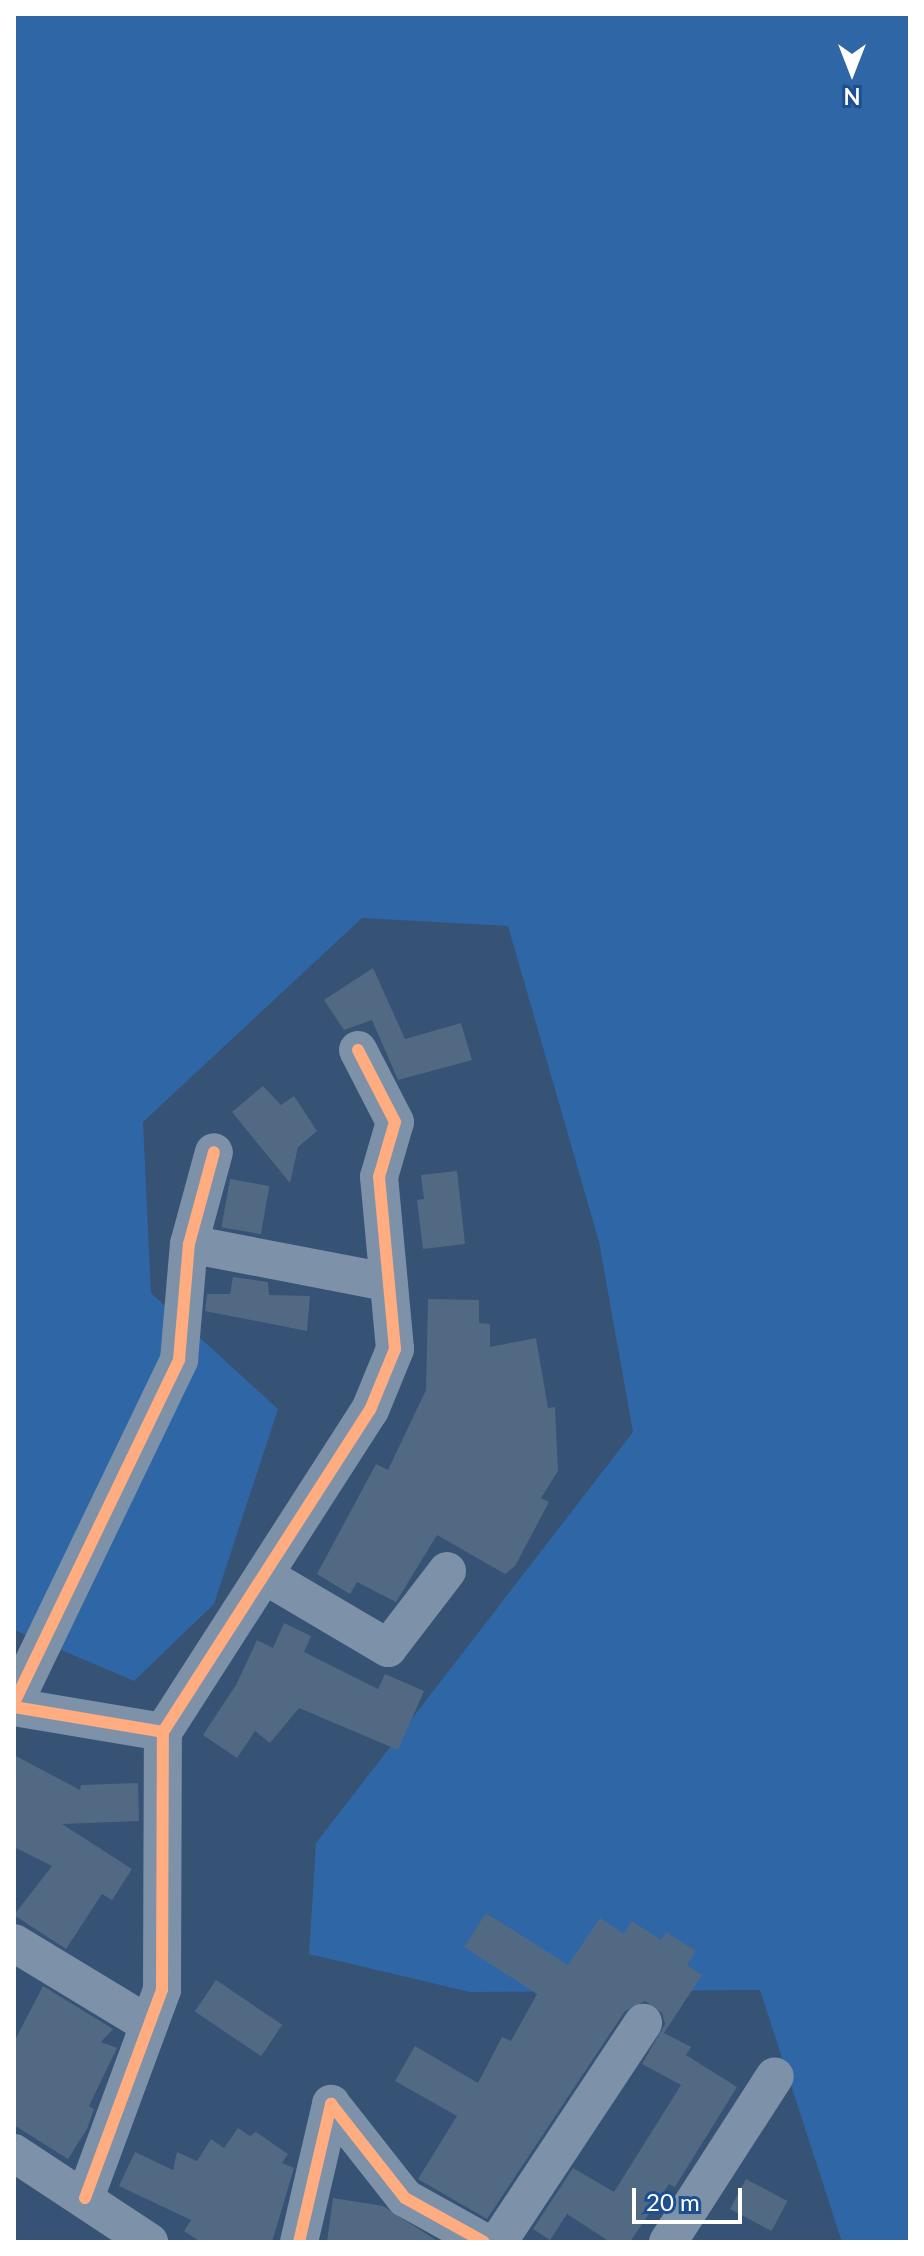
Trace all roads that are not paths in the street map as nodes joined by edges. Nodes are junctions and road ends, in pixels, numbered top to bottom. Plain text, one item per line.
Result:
1 (358, 1050) dead end
2 (214, 1152) dead end
3 (189, 1244) junction
4 (386, 1282) junction
5 (447, 1571) dead end
6 (264, 1575) junction
7 (15, 1705) edge
8 (163, 1732) junction
9 (14, 1943) edge
10 (146, 2023) junction
11 (643, 2023) dead end
12 (775, 2076) dead end
13 (14, 2153) edge
14 (85, 2198) junction
15 (149, 2242) edge
16 (299, 2242) edge
17 (484, 2242) edge
18 (498, 2242) edge
19 (668, 2242) edge

1 - 4 street
2 - 3 street
3 - 4 street
3 - 7 street
4 - 6 street
5 - 6 street
6 - 8 street
7 - 8 street
8 - 10 street
9 - 10 street
10 - 14 street
11 - 18 street
12 - 19 street
13 - 14 street
14 - 15 street
16 - 17 street

